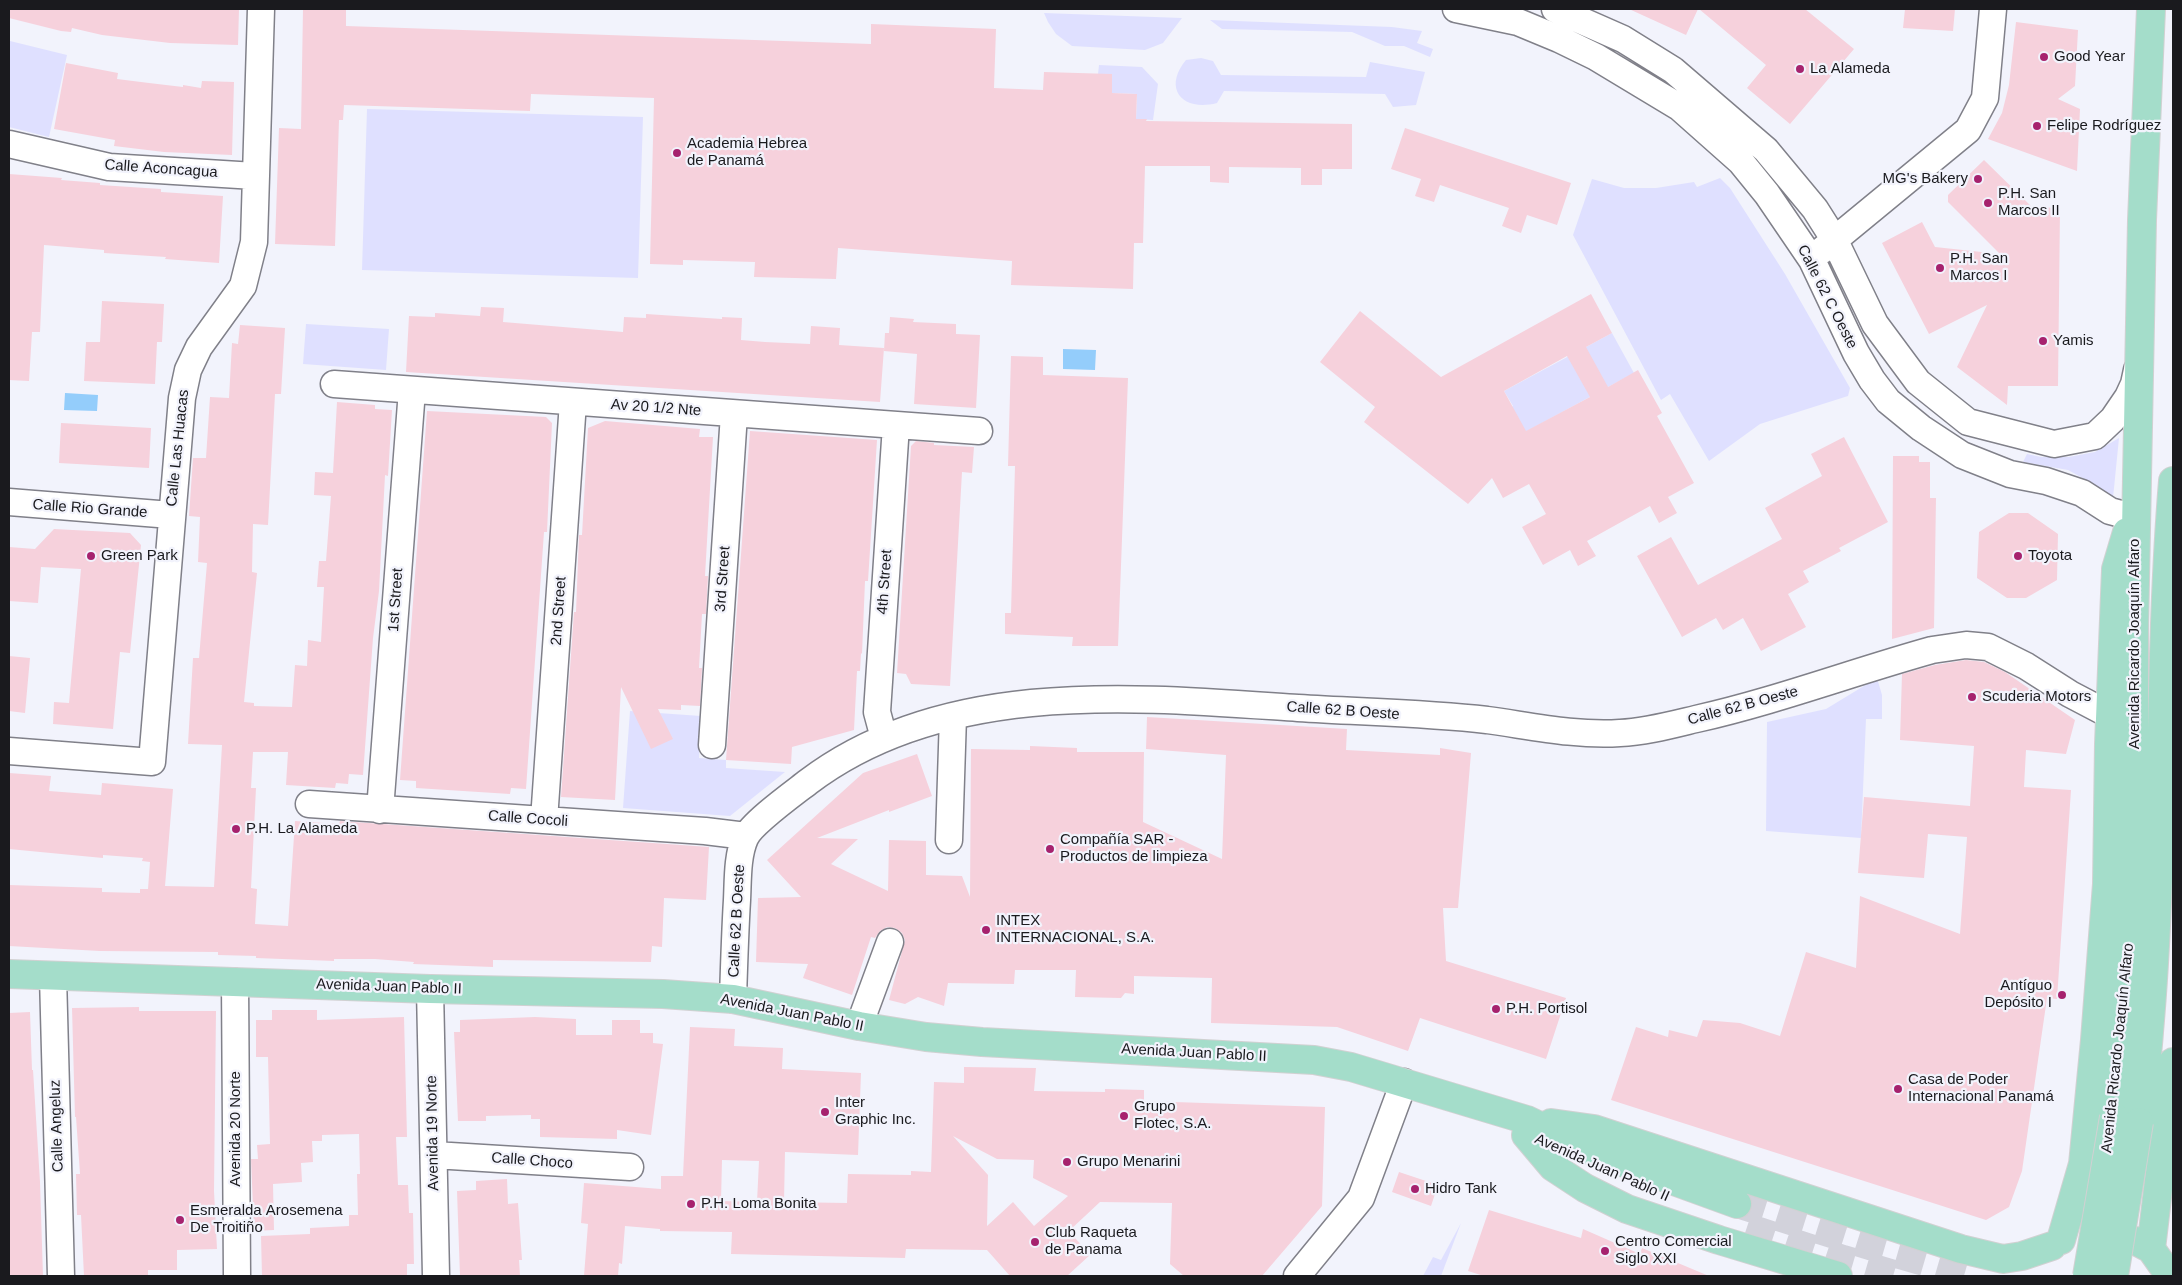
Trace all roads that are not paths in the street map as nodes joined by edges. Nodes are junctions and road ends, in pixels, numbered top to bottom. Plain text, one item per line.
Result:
1 (261, 9) edge
2 (1463, 9) edge
3 (1556, 9) edge
4 (1993, 9) edge
5 (2151, 9) edge
6 (9, 144) edge
7 (255, 176) junction
8 (1834, 239) junction
9 (1812, 260) junction
10 (2140, 354) junction
11 (334, 384) dead end
12 (412, 390) junction
13 (573, 402) junction
14 (734, 414) junction
15 (896, 425) junction
16 (979, 431) dead end
17 (2173, 480) edge
18 (9, 502) edge
19 (171, 515) junction
20 (2136, 518) junction
21 (2171, 556) edge
22 (2110, 715) junction
23 (953, 716) junction
24 (884, 738) junction
25 (712, 745) dead end
26 (9, 751) edge
27 (309, 804) dead end
28 (380, 810) junction
29 (544, 820) junction
30 (746, 836) junction
31 (949, 840) dead end
32 (890, 942) dead end
33 (9, 974) edge
34 (52, 976) junction
35 (236, 982) junction
36 (430, 989) junction
37 (733, 999) junction
38 (859, 1026) junction
39 (2173, 1062) edge
40 (1404, 1082) junction
41 (2087, 1116) junction
42 (2126, 1120) junction
43 (1526, 1127) junction
44 (2165, 1129) junction
45 (434, 1155) junction
46 (630, 1167) dead end
47 (1734, 1213) tunnel mouth
48 (2056, 1243) junction
49 (2151, 1249) junction
50 (2170, 1274) edge
51 (61, 1276) edge
52 (237, 1276) edge
53 (436, 1276) edge
54 (1297, 1276) edge
55 (1838, 1276) edge
56 (2027, 1276) edge
57 (2087, 1276) edge
58 (2114, 1276) edge

1 - 7 street, Calle Las Huacas
2 - 9 street, Calle 62 C Oeste
3 - 8 street, Calle 62 C Oeste
4 - 8 street
5 - 10 main road, Avenida Ricardo Joaquín Alfaro
6 - 7 street, Calle Aconcagua
7 - 19 street, Calle Las Huacas
8 - 9 street
8 - 10 street, Calle 62 C Oeste
9 - 20 street, Calle 62 C Oeste
10 - 20 main road, Avenida Ricardo Joaquín Alfaro
11 - 12 street, Av 20 1/2 Nte
12 - 13 street, Av 20 1/2 Nte
12 - 28 street, 1st Street
13 - 14 street, Av 20 1/2 Nte
13 - 29 street, 2nd Street
14 - 15 street, Av 20 1/2 Nte
14 - 25 street, 3rd Street
15 - 16 street, Av 20 1/2 Nte
15 - 24 street, 4th Street
17 - 21 main road, Avenida Ricardo Joaquín Alfaro
18 - 19 street, Calle Rio Grande
19 - 26 street, Calle Las Huacas
20 - 22 main road
20 - 42 main road, Avenida Ricardo Joaquín Alfaro
21 - 42 main road, Avenida Ricardo Joaquín Alfaro
22 - 23 street, Calle 62 B Oeste
22 - 41 main road
23 - 24 street, Calle 62 B Oeste
23 - 31 street
24 - 30 street, Calle 62 B Oeste
27 - 28 street, Calle Cocoli
28 - 29 street, Calle Cocoli
29 - 30 street, Calle Cocoli
30 - 37 street, Calle 62 B Oeste
32 - 38 street
33 - 34 main road, Avenida Juan Pablo II
34 - 35 main road, Avenida Juan Pablo II
34 - 51 street, Calle Angeluz
35 - 36 main road, Avenida Juan Pablo II
35 - 52 street, Avenida 20 Norte
36 - 37 main road, Avenida Juan Pablo II
36 - 45 street, Avenida 19 Norte
37 - 38 main road, Avenida Juan Pablo II
38 - 40 main road, Avenida Juan Pablo II
39 - 44 main road
40 - 43 main road, Avenida Juan Pablo II
40 - 54 street
41 - 44 main road
41 - 48 main road
42 - 57 main road, Avenida Ricardo Joaquín Alfaro, bridge
42 - 58 main road, Avenida Ricardo Joaquín Alfaro, bridge
43 - 47 main road, Avenida Juan Pablo II
43 - 48 main road
43 - 55 main road
44 - 49 main road
45 - 46 street, Calle Choco
45 - 53 street, Avenida 19 Norte
48 - 49 main road
48 - 56 main road
49 - 50 main road

